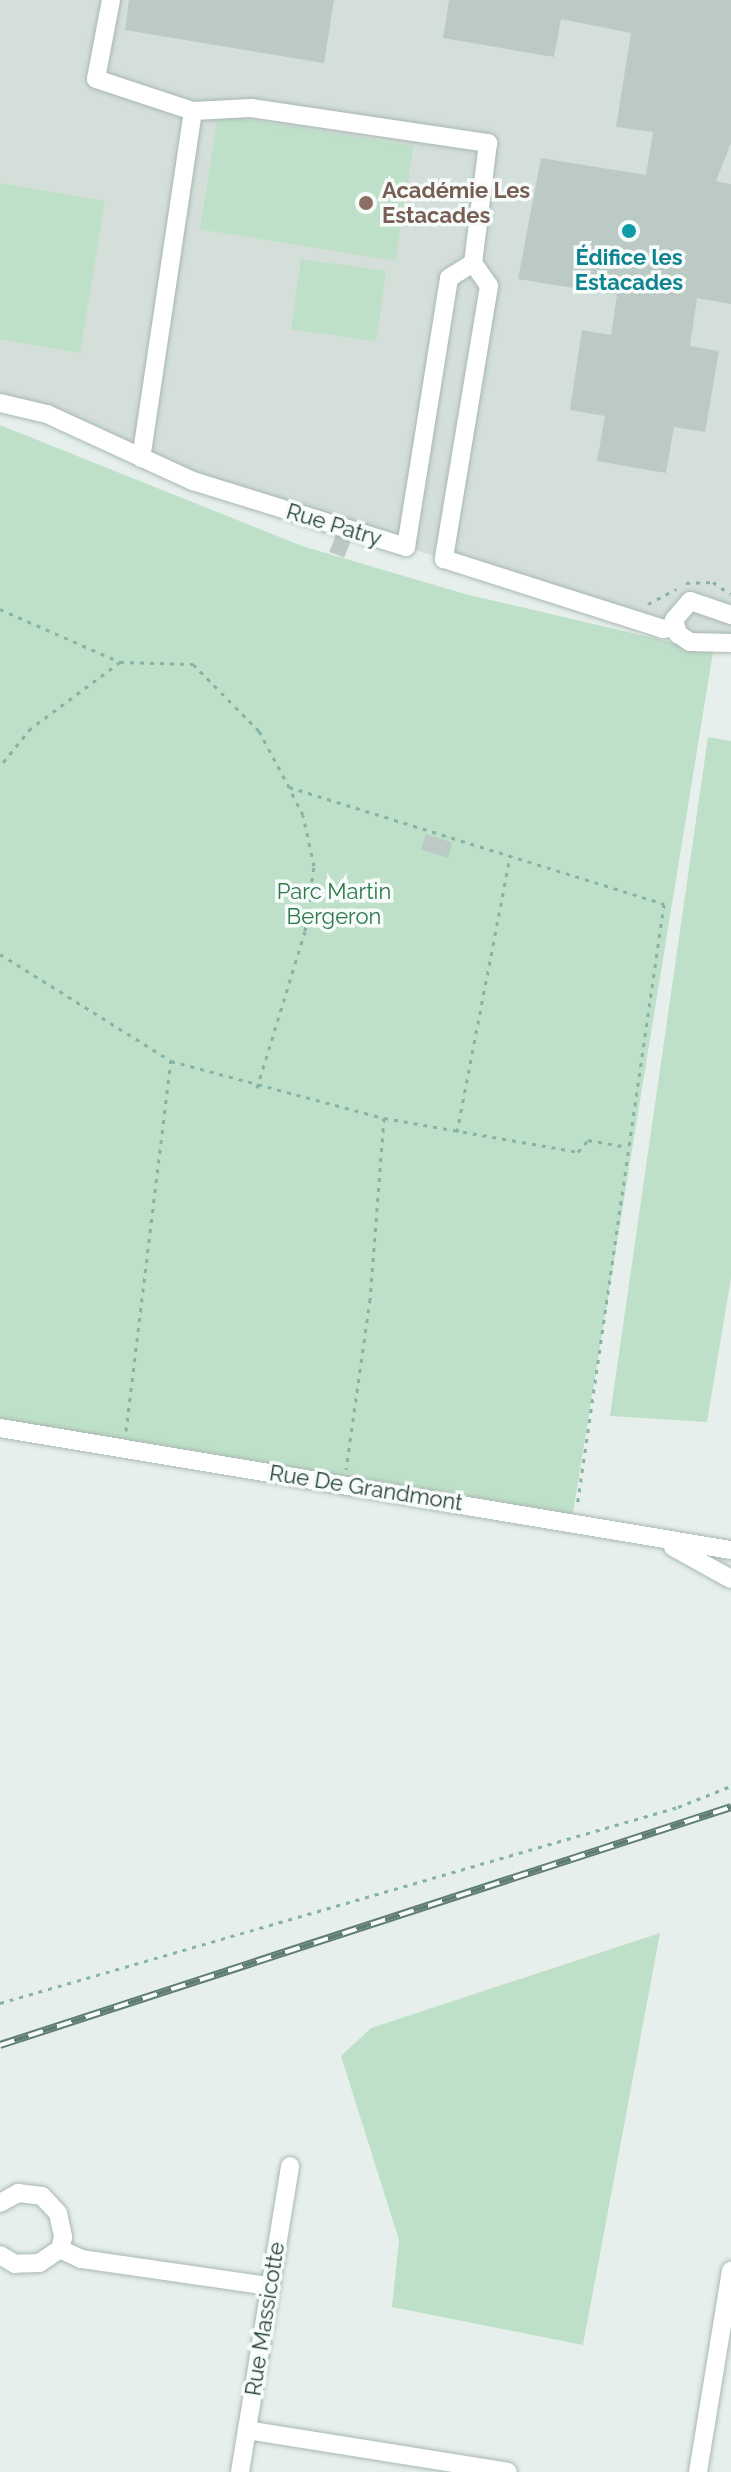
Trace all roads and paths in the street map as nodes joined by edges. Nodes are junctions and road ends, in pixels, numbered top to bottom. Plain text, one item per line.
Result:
1 (111, 0) edge
2 (193, 111) junction
3 (473, 263) junction
4 (0, 403) edge
5 (141, 458) junction
6 (0, 609) edge
7 (731, 615) edge
8 (675, 627) junction
9 (731, 643) edge
10 (120, 662) junction
11 (0, 766) edge
12 (289, 787) junction
13 (510, 858) junction
14 (0, 954) edge
15 (171, 1061) junction
16 (257, 1088) junction
17 (384, 1118) junction
18 (457, 1132) junction
19 (624, 1146) junction
20 (0, 1428) edge
21 (124, 1448) junction
22 (344, 1484) junction
23 (575, 1523) junction
24 (648, 1536) junction
25 (731, 1550) edge
26 (731, 1579) edge
27 (731, 1786) edge
28 (0, 2003) edge
29 (290, 2166) dead end
30 (0, 2203) edge
31 (60, 2249) junction
32 (0, 2255) edge
33 (731, 2271) edge
34 (269, 2286) junction
35 (247, 2430) junction
36 (240, 2472) edge
37 (508, 2472) edge
38 (698, 2472) edge

1 - 2 street
2 - 3 street
2 - 5 street
3 - 5 street, Rue Patry
3 - 8 street
4 - 5 street, Rue Patry
6 - 10 path
7 - 8 street
8 - 9 street
10 - 11 path
10 - 12 path
12 - 13 path
12 - 16 path
13 - 18 path
13 - 19 path
14 - 15 path
15 - 16 path
15 - 21 path
16 - 17 path
17 - 18 path
17 - 22 path
18 - 19 path
19 - 23 path
20 - 21 street, Rue De Grandmont
21 - 22 street, Rue De Grandmont
22 - 23 street, Rue De Grandmont
23 - 24 street, Rue De Grandmont
24 - 25 street, Rue De Grandmont
24 - 26 street
27 - 28 path
29 - 34 street, Rue Massicotte
30 - 31 street
31 - 32 street
31 - 34 street
33 - 38 street
34 - 35 street, Rue Massicotte
35 - 36 street, Rue Massicotte
35 - 37 street

